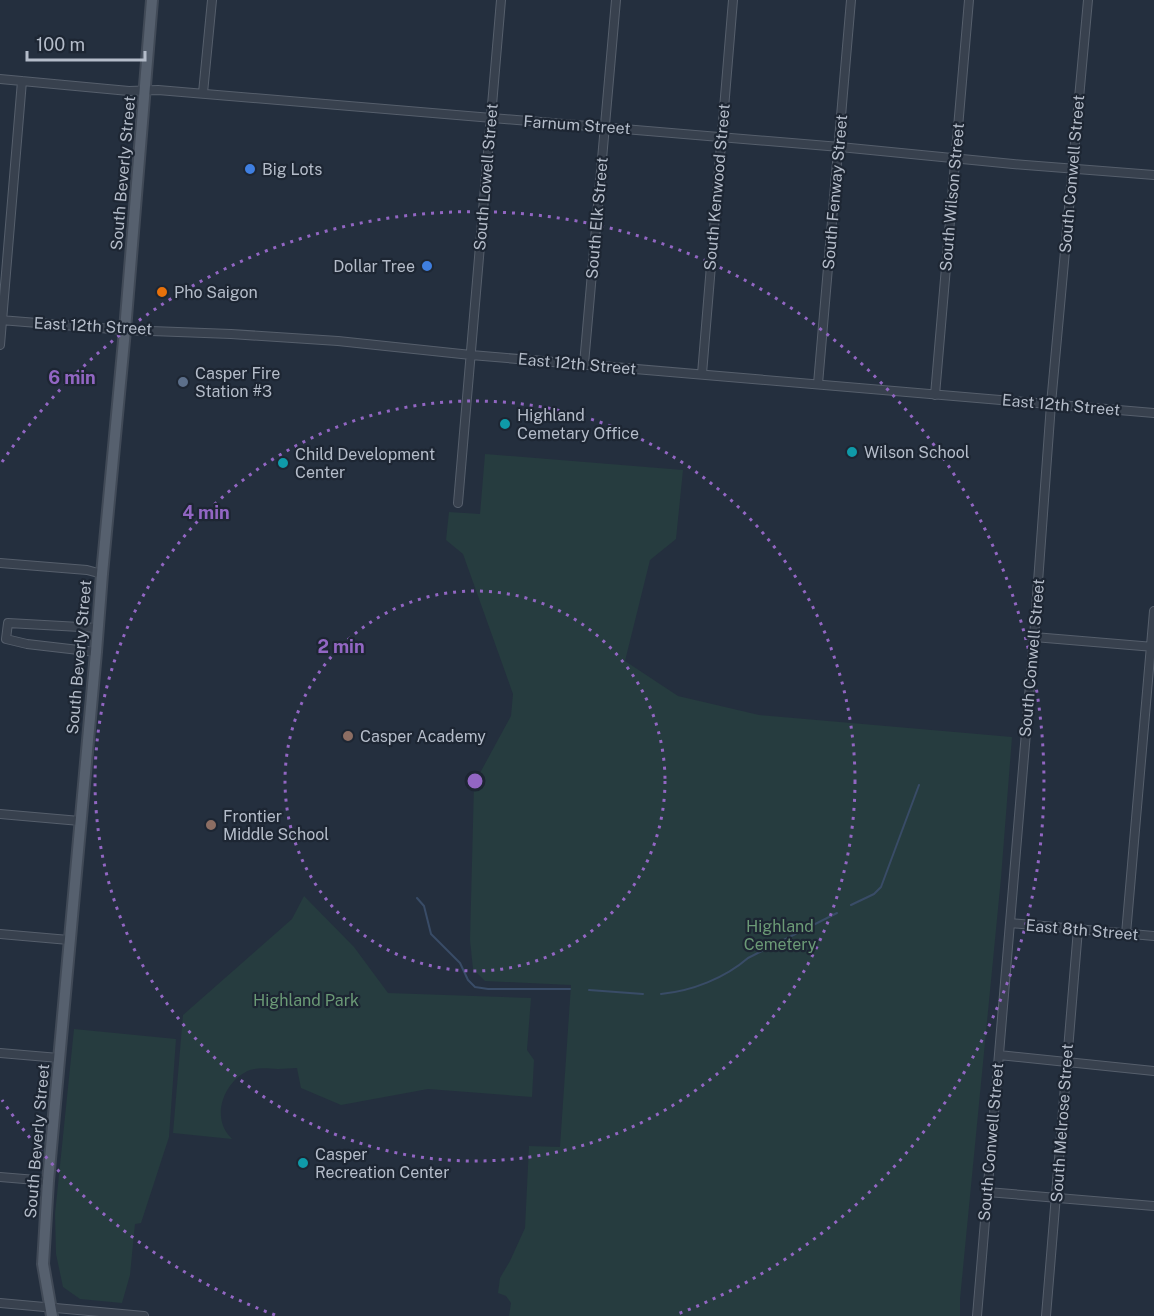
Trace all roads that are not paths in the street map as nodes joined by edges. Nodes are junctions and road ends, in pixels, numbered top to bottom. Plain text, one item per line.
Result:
1 (152, 0) edge
2 (212, 0) edge
3 (501, 0) edge
4 (616, 0) edge
5 (733, 0) edge
6 (851, 0) edge
7 (969, 0) edge
8 (1088, 0) edge
9 (0, 79) edge
10 (22, 81) junction
11 (144, 90) junction
12 (203, 93) junction
13 (491, 118) junction
14 (605, 127) junction
15 (721, 138) junction
16 (840, 147) junction
17 (955, 159) junction
18 (1073, 169) junction
19 (1154, 175) edge
20 (1, 320) edge
21 (125, 330) junction
22 (0, 345) edge
23 (471, 355) junction
24 (584, 364) junction
25 (702, 374) junction
26 (818, 384) junction
27 (935, 395) junction
28 (1051, 405) junction
29 (1154, 413) edge
30 (458, 503) dead end
31 (0, 562) edge
32 (102, 574) junction
33 (1154, 612) edge
34 (98, 628) junction
35 (1034, 637) junction
36 (1153, 647) edge
37 (96, 652) junction
38 (0, 814) edge
39 (80, 821) junction
40 (1010, 923) junction
41 (1078, 929) junction
42 (0, 934) edge
43 (1126, 934) junction
44 (1154, 936) edge
45 (69, 940) junction
46 (0, 1053) edge
47 (999, 1055) junction
48 (59, 1058) junction
49 (1066, 1062) junction
50 (1154, 1071) edge
51 (0, 1177) edge
52 (48, 1181) junction
53 (987, 1192) junction
54 (1056, 1198) junction
55 (1154, 1206) edge
56 (0, 1303) edge
57 (52, 1311) edge
58 (144, 1316) edge
59 (977, 1316) edge
60 (1046, 1316) edge

1 - 11 main road, South Beverly Street
2 - 12 street
3 - 13 street, South Lowell Street
4 - 14 street, South Elk Street
5 - 15 street, South Kenwood Street
6 - 16 street, South Fenway Street
7 - 17 street, South Wilson Street
8 - 18 street, South Conwell Street
9 - 10 street, Farnum Street
10 - 11 street, Farnum Street
10 - 20 street
11 - 12 street, Farnum Street
11 - 21 main road, South Beverly Street
12 - 13 street, Farnum Street
13 - 14 street, Farnum Street
13 - 23 street, South Lowell Street
14 - 15 street, Farnum Street
14 - 24 street, South Elk Street
15 - 16 street, Farnum Street
15 - 25 street, South Kenwood Street
16 - 17 street, Farnum Street
16 - 26 street, South Fenway Street
17 - 18 street, Farnum Street
17 - 27 street, South Wilson Street
18 - 19 street, Farnum Street
18 - 28 street, South Conwell Street
20 - 21 street, East 12th Street
20 - 22 street
21 - 23 street, East 12th Street
21 - 32 main road, South Beverly Street
23 - 24 street, East 12th Street
23 - 30 street, South Lowell Street
24 - 25 street, East 12th Street
25 - 26 street, East 12th Street
26 - 27 street, East 12th Street
27 - 28 street, East 12th Street
28 - 29 street, East 12th Street
28 - 35 street, South Conwell Street
31 - 32 street
32 - 34 main road, South Beverly Street
33 - 36 street
34 - 37 main road, South Beverly Street
34 - 37 street
35 - 36 street
35 - 40 street, South Conwell Street
36 - 43 street
37 - 39 main road, South Beverly Street
38 - 39 street
39 - 45 main road, South Beverly Street
40 - 41 street, East 8th Street
40 - 47 street, South Conwell Street
41 - 43 street, East 8th Street
41 - 49 street, South Melrose Street
42 - 45 street
43 - 44 street, East 8th Street
45 - 48 main road, South Beverly Street
46 - 48 street
47 - 49 street
47 - 53 street, South Conwell Street
48 - 52 main road, South Beverly Street
49 - 50 street
49 - 54 street, South Melrose Street
51 - 52 street
52 - 57 main road, South Beverly Street
53 - 54 street
53 - 59 street, South Conwell Street
54 - 55 street
54 - 60 street, South Melrose Street
56 - 57 street
57 - 58 street

